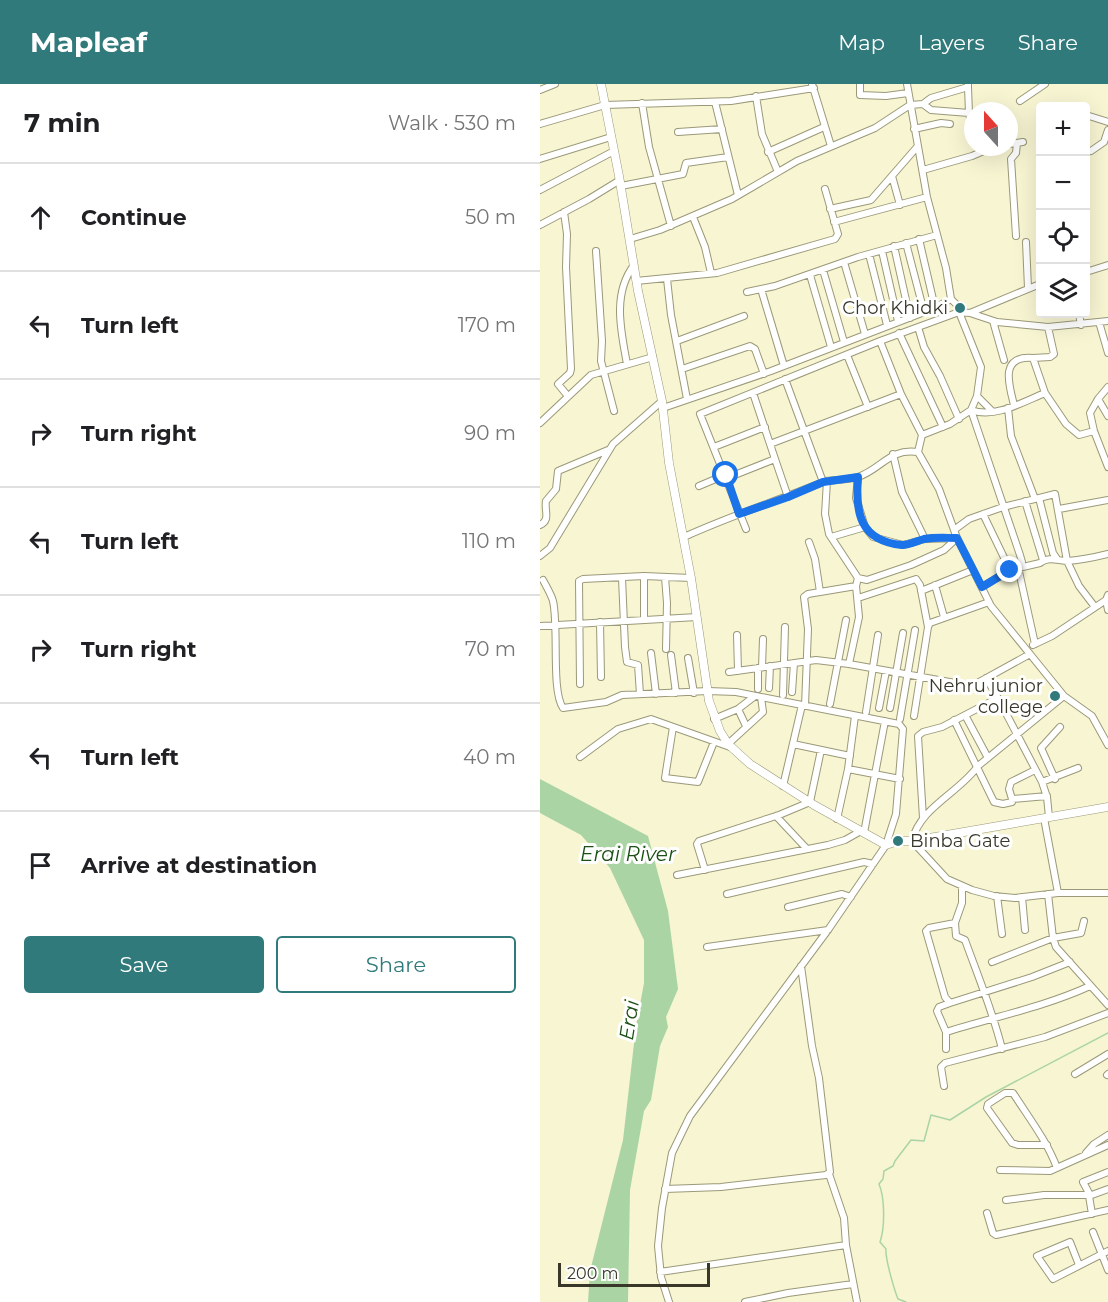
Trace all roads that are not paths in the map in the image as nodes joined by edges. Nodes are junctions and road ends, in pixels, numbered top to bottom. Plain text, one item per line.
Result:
1 (555, 84) edge
2 (601, 84) edge
3 (860, 84) edge
4 (907, 84) edge
5 (1046, 84) edge
6 (813, 86) edge
7 (968, 86) edge
8 (540, 90) edge
9 (908, 93) junction
10 (756, 96) junction
11 (1020, 101) dead end
12 (715, 102) junction
13 (969, 102) edge
14 (642, 103) junction
15 (923, 104) junction
16 (605, 105) junction
17 (910, 105) junction
18 (964, 113) edge
19 (1090, 116) edge
20 (1108, 122) edge
21 (540, 124) edge
22 (950, 124) dead end
23 (825, 127) junction
24 (722, 129) junction
25 (914, 129) junction
26 (1108, 130) edge
27 (678, 132) dead end
28 (612, 137) junction
29 (831, 146) junction
30 (917, 147) junction
31 (614, 150) junction
32 (1090, 151) dead end
33 (768, 152) junction
34 (964, 155) edge
35 (1014, 156) edge
36 (728, 157) junction
37 (540, 159) edge
38 (923, 170) junction
39 (778, 172) junction
40 (892, 176) junction
41 (658, 178) junction
42 (620, 183) junction
43 (825, 189) dead end
44 (540, 190) edge
45 (738, 195) junction
46 (927, 196) junction
47 (900, 205) junction
48 (830, 209) junction
49 (564, 212) junction
50 (693, 217) junction
51 (834, 222) junction
52 (540, 225) edge
53 (670, 226) junction
54 (937, 235) junction
55 (1016, 236) dead end
56 (630, 239) junction
57 (919, 239) junction
58 (1026, 242) dead end
59 (906, 243) junction
60 (894, 246) junction
61 (596, 251) dead end
62 (882, 251) junction
63 (869, 254) junction
64 (844, 262) junction
65 (634, 265) junction
66 (1108, 265) edge
67 (823, 270) junction
68 (1090, 271) edge
69 (711, 273) junction
70 (810, 275) junction
71 (667, 279) junction
72 (636, 281) junction
73 (1036, 286) edge
74 (1028, 288) junction
75 (761, 289) junction
76 (747, 292) dead end
77 (951, 299) junction
78 (935, 308) junction
79 (924, 312) junction
80 (959, 312) junction
81 (970, 313) junction
82 (744, 316) dead end
83 (910, 318) junction
84 (1080, 318) edge
85 (898, 321) junction
86 (993, 321) junction
87 (1108, 321) edge
88 (1099, 322) junction
89 (887, 325) junction
90 (1081, 325) junction
91 (918, 327) junction
92 (1048, 327) junction
93 (899, 333) junction
94 (865, 334) junction
95 (677, 341) junction
96 (880, 341) junction
97 (844, 342) junction
98 (831, 347) junction
99 (1108, 353) edge
100 (848, 355) junction
101 (653, 357) junction
102 (1033, 358) junction
103 (1004, 360) dead end
104 (627, 364) junction
105 (784, 366) junction
106 (682, 369) junction
107 (603, 371) junction
108 (764, 374) junction
109 (785, 380) junction
110 (1108, 387) edge
111 (753, 393) junction
112 (1045, 393) junction
113 (901, 394) junction
114 (567, 395) junction
115 (977, 396) junction
116 (687, 399) junction
117 (1098, 399) junction
118 (663, 405) junction
119 (868, 407) junction
120 (1011, 407) junction
121 (971, 410) junction
122 (614, 411) dead end
123 (992, 411) junction
124 (1108, 416) edge
125 (541, 419) edge
126 (959, 419) junction
127 (765, 427) junction
128 (943, 427) junction
129 (1094, 431) junction
130 (805, 432) junction
131 (922, 435) junction
132 (770, 444) junction
133 (714, 447) junction
134 (609, 449) junction
135 (918, 452) junction
136 (893, 454) junction
137 (775, 459) junction
138 (1108, 467) edge
139 (726, 477) junction
140 (858, 477) junction
141 (825, 481) junction
142 (699, 486) dead end
143 (788, 497) junction
144 (1037, 498) junction
145 (1025, 501) junction
146 (1108, 501) edge
147 (1003, 507) junction
148 (1059, 509) junction
149 (739, 514) junction
150 (984, 514) junction
151 (540, 525) edge
152 (865, 527) junction
153 (746, 530) dead end
154 (954, 530) junction
155 (684, 537) junction
156 (831, 537) junction
157 (957, 538) junction
158 (925, 539) junction
159 (809, 542) dead end
160 (1108, 554) edge
161 (540, 556) edge
162 (1057, 559) junction
163 (1043, 560) junction
164 (1067, 561) junction
165 (1018, 567) junction
166 (973, 570) junction
167 (1010, 570) junction
168 (644, 576) junction
169 (665, 577) junction
170 (622, 578) junction
171 (691, 578) junction
172 (858, 578) junction
173 (543, 580) dead end
174 (935, 585) junction
175 (856, 586) junction
176 (982, 587) junction
177 (921, 591) junction
178 (820, 592) junction
179 (858, 598) junction
180 (1107, 598) edge
181 (989, 602) junction
182 (1095, 607) junction
183 (1108, 610) edge
184 (697, 616) junction
185 (944, 617) junction
186 (667, 619) junction
187 (644, 620) junction
188 (846, 620) dead end
189 (624, 621) junction
190 (600, 622) junction
191 (578, 623) junction
192 (556, 624) junction
193 (540, 626) edge
194 (785, 627) dead end
195 (928, 627) junction
196 (915, 630) dead end
197 (903, 633) dead end
198 (737, 635) dead end
199 (878, 635) dead end
200 (763, 639) dead end
201 (1035, 644) junction
202 (666, 649) dead end
203 (1028, 651) junction
204 (651, 653) dead end
205 (671, 655) dead end
206 (688, 658) dead end
207 (808, 660) junction
208 (837, 662) junction
209 (794, 663) junction
210 (785, 664) junction
211 (849, 664) junction
212 (770, 666) junction
213 (760, 668) junction
214 (873, 669) junction
215 (738, 671) junction
216 (886, 671) junction
217 (729, 672) dead end
218 (896, 673) junction
219 (908, 675) junction
220 (601, 677) dead end
221 (920, 677) junction
222 (986, 678) junction
223 (580, 684) dead end
224 (758, 688) dead end
225 (769, 688) dead end
226 (708, 691) junction
227 (676, 693) junction
228 (694, 693) junction
229 (792, 693) dead end
230 (640, 694) junction
231 (656, 694) junction
232 (783, 695) dead end
233 (758, 696) junction
234 (1064, 696) junction
235 (998, 698) junction
236 (830, 704) dead end
237 (803, 705) junction
238 (879, 708) dead end
239 (890, 708) dead end
240 (738, 709) junction
241 (866, 712) dead end
242 (965, 715) junction
243 (855, 716) junction
244 (914, 716) dead end
245 (714, 719) junction
246 (900, 719) dead end
247 (954, 720) junction
248 (885, 721) junction
249 (746, 726) junction
250 (673, 727) junction
251 (1060, 727) dead end
252 (1018, 735) junction
253 (714, 742) junction
254 (793, 744) junction
255 (1108, 745) edge
256 (731, 746) junction
257 (821, 750) junction
258 (850, 756) junction
259 (580, 757) dead end
260 (988, 758) junction
261 (978, 766) junction
262 (1078, 768) dead end
263 (848, 769) junction
264 (1035, 770) junction
265 (876, 775) junction
266 (1055, 778) junction
267 (900, 779) junction
268 (1042, 782) junction
269 (783, 786) junction
270 (1047, 796) junction
271 (1012, 799) junction
272 (810, 802) junction
273 (1108, 807) edge
274 (776, 816) junction
275 (1047, 817) junction
276 (923, 818) junction
277 (837, 819) junction
278 (862, 832) junction
279 (912, 841) junction
280 (886, 845) junction
281 (807, 849) junction
282 (873, 864) junction
283 (705, 870) junction
284 (677, 875) dead end
285 (962, 886) junction
286 (1108, 893) edge
287 (727, 894) dead end
288 (1048, 894) junction
289 (1058, 894) junction
290 (997, 896) junction
291 (851, 897) junction
292 (1022, 897) junction
293 (788, 908) dead end
294 (1084, 921) dead end
295 (955, 923) junction
296 (828, 930) junction
297 (1025, 930) dead end
298 (1002, 934) dead end
299 (1053, 938) junction
300 (707, 947) dead end
301 (992, 962) dead end
302 (1070, 962) junction
303 (801, 966) junction
304 (1090, 986) junction
305 (983, 992) junction
306 (951, 1003) junction
307 (1108, 1005) edge
308 (1108, 1013) edge
309 (994, 1017) junction
310 (946, 1032) junction
311 (946, 1049) dead end
312 (1002, 1049) junction
313 (1108, 1054) edge
314 (1075, 1074) dead end
315 (944, 1086) dead end
316 (1108, 1135) edge
317 (1047, 1145) junction
318 (1108, 1145) edge
319 (1084, 1156) junction
320 (1057, 1168) junction
321 (1000, 1170) dead end
322 (1108, 1172) edge
323 (829, 1174) junction
324 (665, 1189) junction
325 (1108, 1189) edge
326 (1089, 1196) junction
327 (1006, 1200) dead end
328 (1108, 1210) edge
329 (987, 1213) dead end
330 (1092, 1214) junction
331 (1093, 1232) dead end
332 (846, 1245) junction
333 (1105, 1253) edge
334 (1080, 1265) junction
335 (1108, 1270) edge
336 (660, 1272) junction
337 (853, 1284) junction
338 (669, 1302) edge
339 (745, 1302) edge
340 (857, 1302) edge

1 - 8 street
2 - 16 main road
3 - 9 street
4 - 9 street
5 - 11 street
6 - 10 street
6 - 23 street
7 - 13 street
7 - 15 street
9 - 17 street
10 - 12 street
10 - 33 street
12 - 14 street
12 - 24 street
14 - 16 street
14 - 41 street
15 - 17 street
15 - 18 street
16 - 21 street
16 - 28 main road
17 - 25 street
17 - 29 street
19 - 20 street
22 - 25 street
23 - 29 street
23 - 33 street
24 - 27 street
24 - 36 street
25 - 30 street
26 - 32 street
28 - 31 main road
28 - 37 street
29 - 39 street
30 - 38 street
30 - 40 street
31 - 42 main road
31 - 44 street
33 - 39 street
34 - 38 street
35 - 55 street
36 - 41 street
36 - 45 street
38 - 46 street
39 - 45 street
40 - 47 street
40 - 48 street
41 - 42 street
41 - 53 street
42 - 49 street
42 - 56 main road
43 - 48 street
45 - 50 street
46 - 47 street
46 - 54 street
47 - 51 street
48 - 51 street
49 - 52 street
49 - 114 street
50 - 53 street
50 - 69 street
51 - 69 street
53 - 56 street
54 - 57 street
54 - 77 street
56 - 65 main road
57 - 59 street
57 - 78 street
58 - 74 street
59 - 60 street
59 - 79 street
60 - 62 street
60 - 83 street
61 - 107 street
62 - 63 street
62 - 85 street
63 - 64 street
63 - 89 street
64 - 67 street
64 - 94 street
65 - 72 main road
65 - 104 street
66 - 68 street
67 - 70 street
67 - 97 street
69 - 71 street
70 - 75 street
70 - 98 street
71 - 72 street
71 - 95 street
72 - 101 main road
73 - 74 street
74 - 81 street
75 - 76 street
75 - 105 street
77 - 78 street
77 - 80 street
78 - 79 street
79 - 83 street
80 - 81 street
80 - 91 street
80 - 115 street
81 - 86 street
82 - 95 street
83 - 85 street
84 - 90 street
85 - 89 street
86 - 92 street
86 - 103 street
87 - 88 street
88 - 90 street
88 - 99 street
89 - 94 street
90 - 92 street
91 - 93 street
91 - 126 street
92 - 102 street
93 - 96 street
93 - 128 street
94 - 97 street
95 - 106 street
96 - 100 street
96 - 113 street
97 - 98 street
98 - 105 street
100 - 109 street
100 - 119 street
101 - 104 street
101 - 118 main road
102 - 112 street
102 - 120 street
104 - 107 street
105 - 108 street
106 - 108 street
106 - 116 street
107 - 114 street
107 - 122 street
108 - 116 street
109 - 111 street
109 - 130 street
110 - 117 street
111 - 127 street
111 - 133 street
112 - 120 street
112 - 129 street
113 - 119 street
113 - 131 street
114 - 125 street
115 - 121 street
115 - 123 street
116 - 118 street
117 - 124 street
117 - 129 street
118 - 134 street
118 - 155 main road
119 - 130 street
120 - 123 street
120 - 144 street
121 - 123 street
121 - 126 street
121 - 147 street
126 - 128 street
127 - 132 street
127 - 133 street
128 - 131 street
129 - 138 street
130 - 132 street
130 - 141 street
131 - 135 street
132 - 137 street
133 - 139 street
134 - 151 street
134 - 161 street
135 - 136 street
135 - 154 street
136 - 140 street
136 - 158 street
137 - 139 street
137 - 143 street
139 - 142 street
139 - 149 street
140 - 141 street
140 - 152 street
141 - 143 street
141 - 156 street
143 - 149 street
144 - 145 street
144 - 148 street
144 - 162 street
145 - 147 street
145 - 163 street
146 - 148 street
147 - 150 street
147 - 165 street
148 - 164 street
149 - 153 street
149 - 155 street
150 - 154 street
150 - 167 street
152 - 156 street
152 - 158 street
154 - 157 street
155 - 171 main road
156 - 172 street
157 - 158 street
157 - 166 street
157 - 172 street
159 - 178 street
160 - 164 street
162 - 163 street
162 - 164 street
163 - 165 street
164 - 182 street
165 - 167 street
165 - 201 street
166 - 174 street
166 - 176 street
167 - 176 street
168 - 169 street
168 - 170 street
168 - 187 street
169 - 171 street
169 - 186 street
170 - 189 street
170 - 191 street
171 - 184 main road
172 - 175 street
173 - 192 street
174 - 177 street
174 - 185 street
175 - 178 street
175 - 179 street
176 - 181 street
177 - 179 street
177 - 195 street
178 - 207 street
179 - 211 street
180 - 182 street
180 - 183 street
181 - 185 street
181 - 203 street
182 - 201 street
184 - 186 street
184 - 226 main road
185 - 195 street
186 - 187 street
186 - 202 street
187 - 189 street
188 - 208 street
189 - 190 street
189 - 230 street
190 - 191 street
190 - 220 street
191 - 192 street
191 - 223 street
192 - 193 street
192 - 230 street
194 - 210 street
195 - 221 street
196 - 219 street
197 - 218 street
198 - 215 street
199 - 214 street
200 - 213 street
201 - 203 street
203 - 222 street
203 - 234 street
204 - 231 street
205 - 227 street
206 - 228 street
207 - 208 street
207 - 209 street
207 - 237 street
208 - 211 street
208 - 236 street
209 - 210 street
209 - 229 street
210 - 212 street
210 - 232 street
211 - 214 street
212 - 213 street
212 - 225 street
213 - 215 street
213 - 224 street
214 - 216 street
214 - 241 street
215 - 217 street
216 - 218 street
216 - 238 street
218 - 219 street
218 - 239 street
219 - 221 street
219 - 246 street
221 - 222 street
221 - 244 street
222 - 235 street
226 - 228 street
226 - 233 street
226 - 245 main road
227 - 228 street
227 - 231 street
230 - 231 street
233 - 237 street
233 - 240 street
233 - 249 street
234 - 252 street
234 - 255 street
235 - 242 street
235 - 252 street
237 - 243 street
237 - 254 street
240 - 245 street
240 - 249 street
242 - 247 street
242 - 260 street
243 - 248 street
243 - 258 street
245 - 256 main road
247 - 261 street
247 - 276 street
248 - 265 street
248 - 267 street
249 - 256 street
250 - 253 street
250 - 253 street
250 - 259 street
251 - 266 street
252 - 260 street
252 - 264 street
253 - 256 street
254 - 257 street
254 - 269 street
256 - 269 main road
257 - 258 street
257 - 272 street
258 - 263 street
260 - 261 street
261 - 271 street
261 - 276 street
262 - 266 street
263 - 265 street
263 - 277 street
264 - 268 street
264 - 271 street
265 - 267 street
265 - 278 street
266 - 268 street
267 - 280 street
268 - 270 street
269 - 272 main road
270 - 271 street
270 - 275 street
272 - 274 street
272 - 277 main road
273 - 275 main road
274 - 281 street
274 - 283 street
275 - 279 main road
275 - 289 street
276 - 279 street
277 - 278 main road
278 - 280 main road
278 - 281 street
279 - 280 main road
279 - 285 street
280 - 282 street
281 - 283 street
282 - 287 street
282 - 291 street
283 - 284 street
285 - 290 street
285 - 295 street
286 - 289 street
288 - 289 street
288 - 292 street
288 - 299 street
290 - 292 street
290 - 298 street
291 - 293 street
291 - 296 street
292 - 297 street
294 - 299 street
295 - 305 street
295 - 306 street
296 - 300 street
296 - 303 street
299 - 301 street
299 - 302 street
302 - 304 street
302 - 305 street
303 - 323 street
303 - 324 street
304 - 307 street
304 - 309 street
305 - 306 street
305 - 309 street
306 - 310 street
308 - 312 street
309 - 310 street
309 - 312 street
310 - 311 street
312 - 315 street
313 - 314 street
316 - 319 street
317 - 317 street
317 - 320 street
318 - 319 street
319 - 320 street
320 - 321 street
322 - 326 street
323 - 324 street
323 - 332 street
324 - 336 street
325 - 326 street
326 - 327 street
326 - 330 street
328 - 330 street
329 - 330 street
331 - 333 street
332 - 336 street
332 - 337 street
333 - 334 street
333 - 335 street
334 - 334 street
336 - 338 street
337 - 339 street
337 - 340 street

